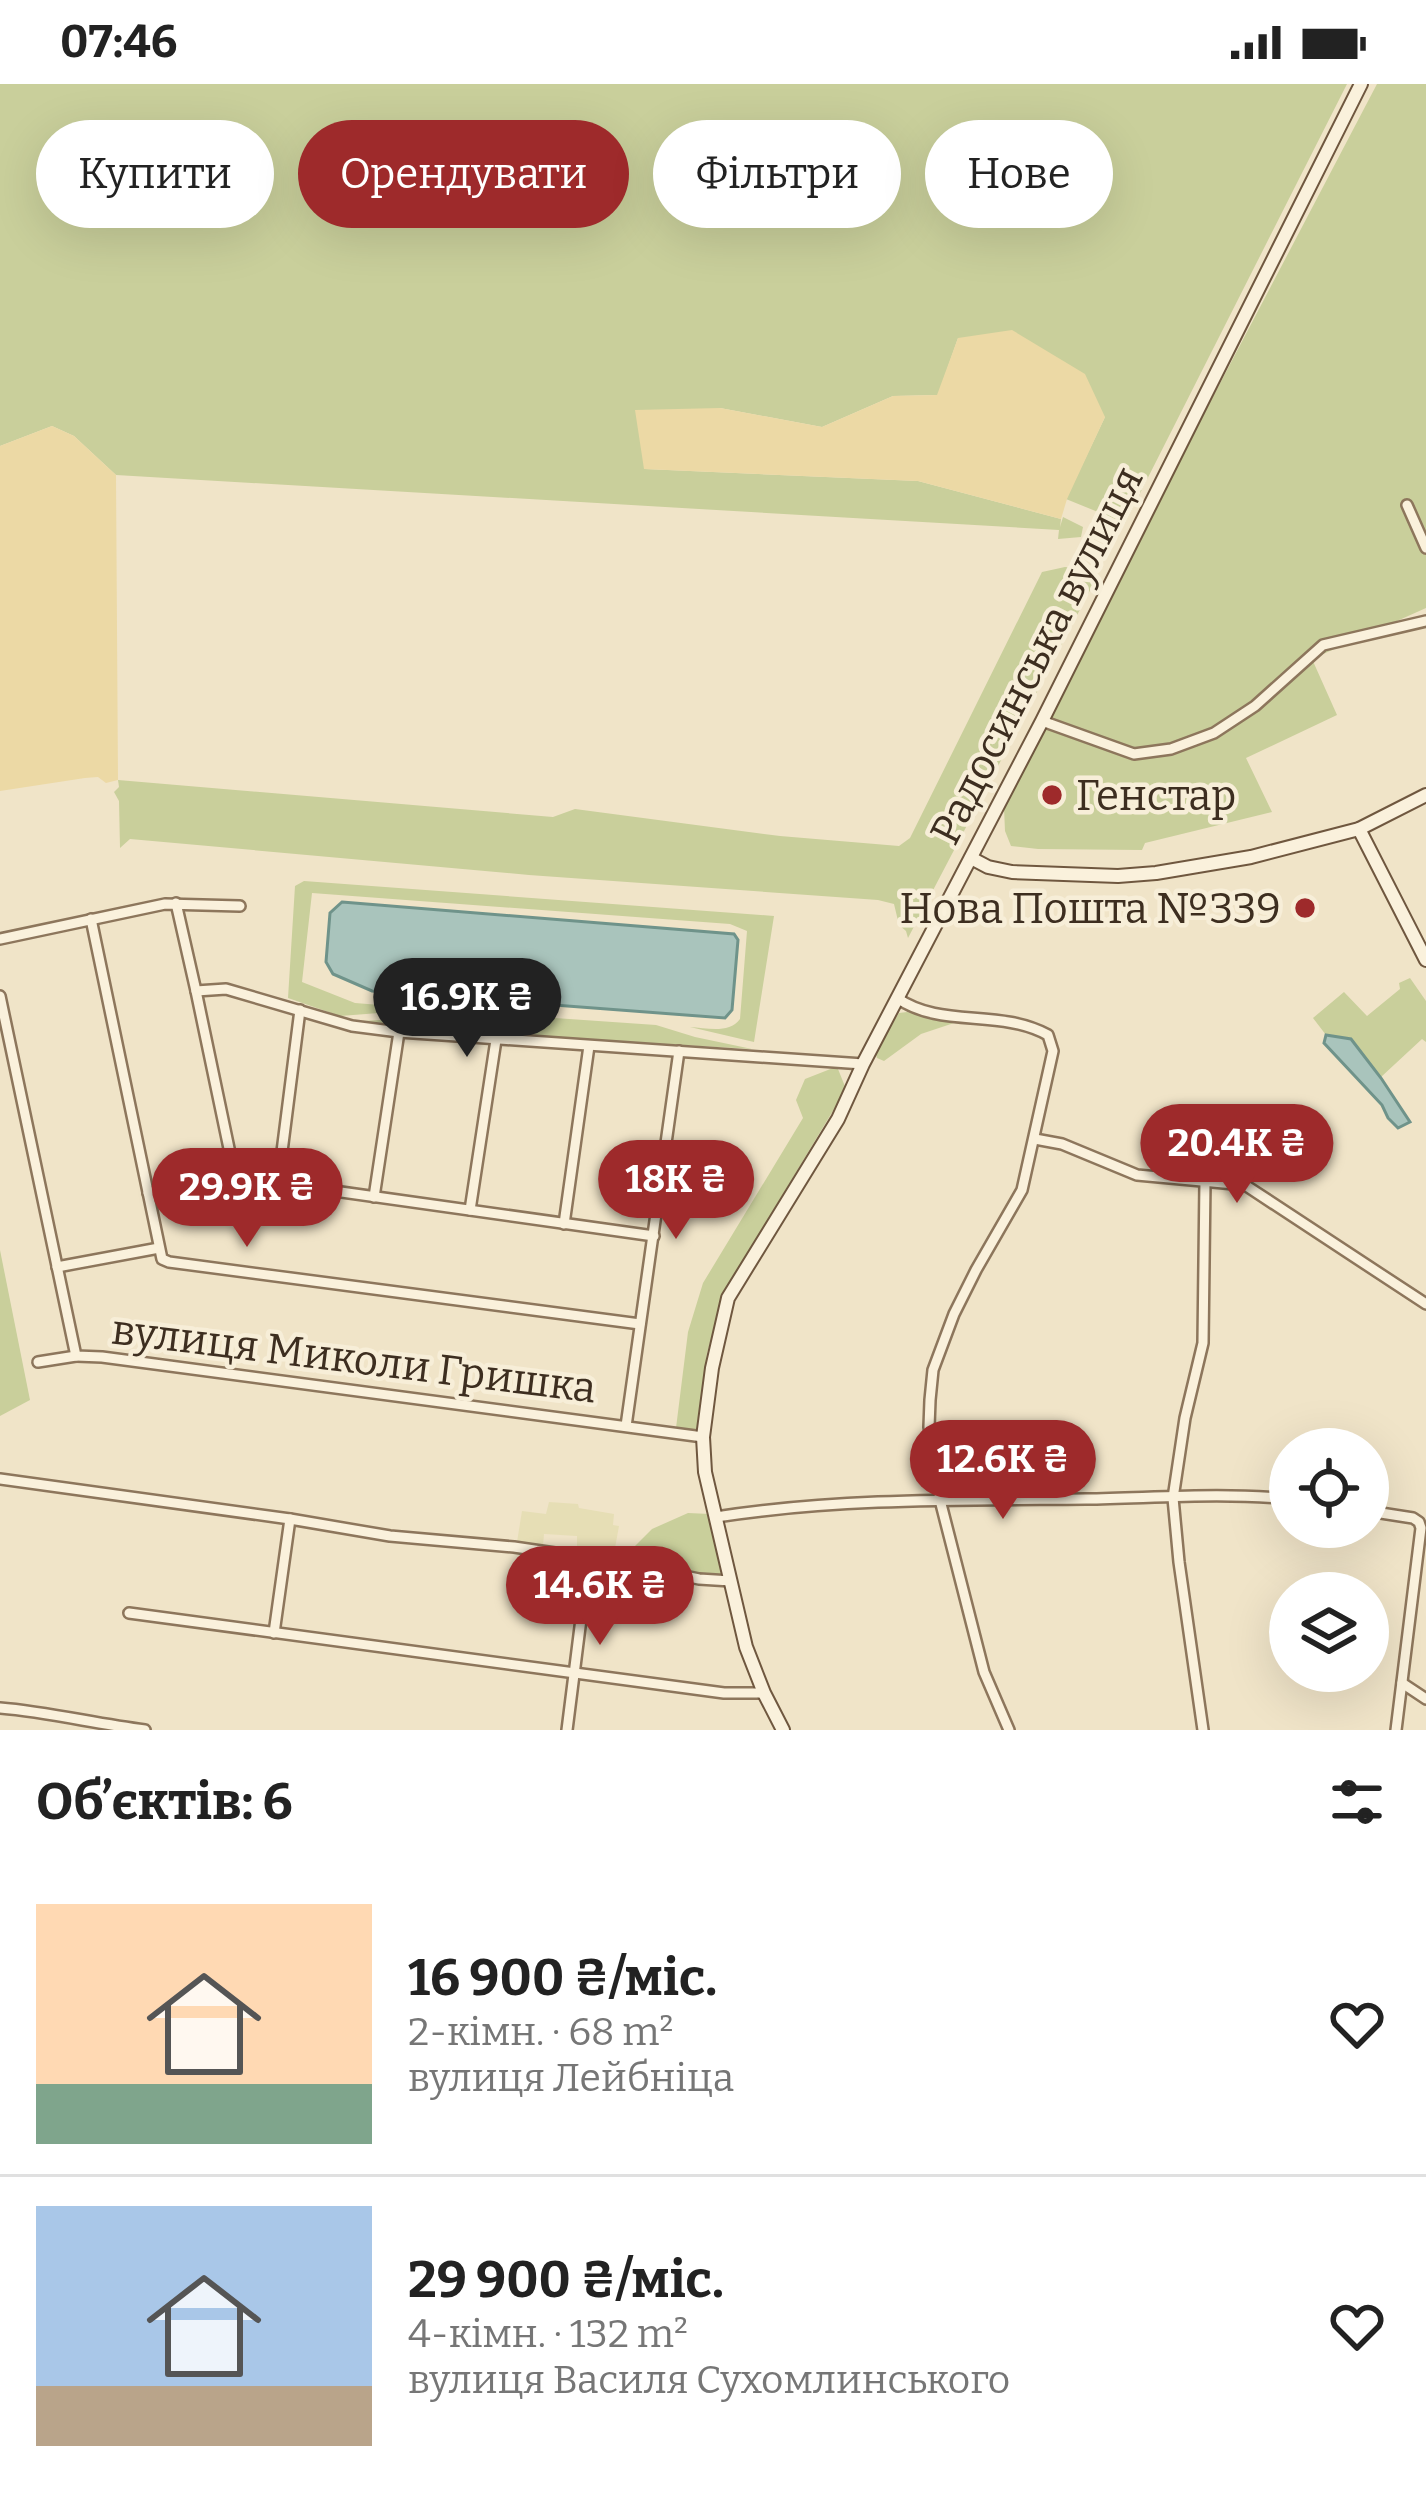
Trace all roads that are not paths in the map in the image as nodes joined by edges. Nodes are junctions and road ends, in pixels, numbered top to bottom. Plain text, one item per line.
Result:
1 (1361, 84) edge
2 (1407, 505) dead end
3 (1426, 548) edge
4 (1426, 622) edge
5 (1042, 721) junction
6 (1426, 795) edge
7 (1359, 829) junction
8 (971, 858) junction
9 (176, 903) junction
10 (240, 906) dead end
11 (91, 920) junction
12 (0, 939) edge
13 (1426, 961) edge
14 (196, 991) junction
15 (0, 996) edge
16 (897, 998) junction
17 (300, 1010) junction
18 (399, 1032) junction
19 (496, 1040) junction
20 (589, 1046) junction
21 (680, 1051) junction
22 (863, 1064) junction
23 (1035, 1139) junction
24 (235, 1177) junction
25 (1205, 1181) junction
26 (278, 1183) junction
27 (148, 1193) junction
28 (374, 1197) junction
29 (470, 1210) junction
30 (564, 1224) junction
31 (654, 1236) junction
32 (160, 1248) junction
33 (57, 1267) junction
34 (1426, 1304) edge
35 (640, 1324) junction
36 (76, 1356) junction
37 (38, 1362) dead end
38 (626, 1426) junction
39 (703, 1437) junction
40 (0, 1479) edge
41 (1269, 1497) edge
42 (1173, 1498) junction
43 (940, 1500) junction
44 (1389, 1514) edge
45 (716, 1517) junction
46 (290, 1519) junction
47 (596, 1559) junction
48 (731, 1581) junction
49 (129, 1613) dead end
50 (274, 1633) junction
51 (575, 1672) junction
52 (1402, 1683) junction
53 (764, 1693) junction
54 (1426, 1699) edge
55 (0, 1708) edge
56 (145, 1730) edge
57 (567, 1730) edge
58 (784, 1730) edge
59 (1009, 1730) edge
60 (1203, 1730) edge
61 (1396, 1730) edge

1 - 5 main road, Радосинська вулиця
2 - 3 street
4 - 5 street
5 - 8 main road, Радосинська вулиця
6 - 7 main road
7 - 8 main road
7 - 13 main road
8 - 16 main road, Радосинська вулиця
9 - 10 street
9 - 11 street
9 - 14 street
11 - 12 street
11 - 27 street
14 - 17 street
14 - 24 street
15 - 33 street, вулиця Миколи Гришка
16 - 22 main road, Радосинська вулиця
16 - 23 street
17 - 18 street
17 - 26 street
18 - 19 street
18 - 28 street
19 - 20 street
19 - 29 street
20 - 21 street
20 - 30 street
21 - 22 street
21 - 31 street
22 - 39 main road, Радосинська вулиця
23 - 25 street
23 - 43 street
24 - 26 street
24 - 27 street
25 - 34 street
25 - 42 street
26 - 28 street
27 - 32 street
28 - 29 street
29 - 30 street
30 - 31 street
31 - 35 street
32 - 33 street
32 - 35 street
33 - 36 street, вулиця Миколи Гришка
35 - 38 street
36 - 37 street
36 - 38 street, вулиця Миколи Гришка
38 - 39 street, вулиця Миколи Гришка
39 - 45 main road, Радосинська вулиця
40 - 46 street
41 - 42 street
42 - 43 street
42 - 60 street
43 - 45 street
43 - 59 street
44 - 52 street
45 - 48 main road, Радосинська вулиця
46 - 47 street
46 - 50 street
47 - 48 street
47 - 51 street
48 - 53 main road, Радосинська вулиця
49 - 50 street
50 - 51 street
51 - 53 street
51 - 57 street
52 - 54 street
52 - 61 street
53 - 58 main road, Радосинська вулиця
55 - 56 street

